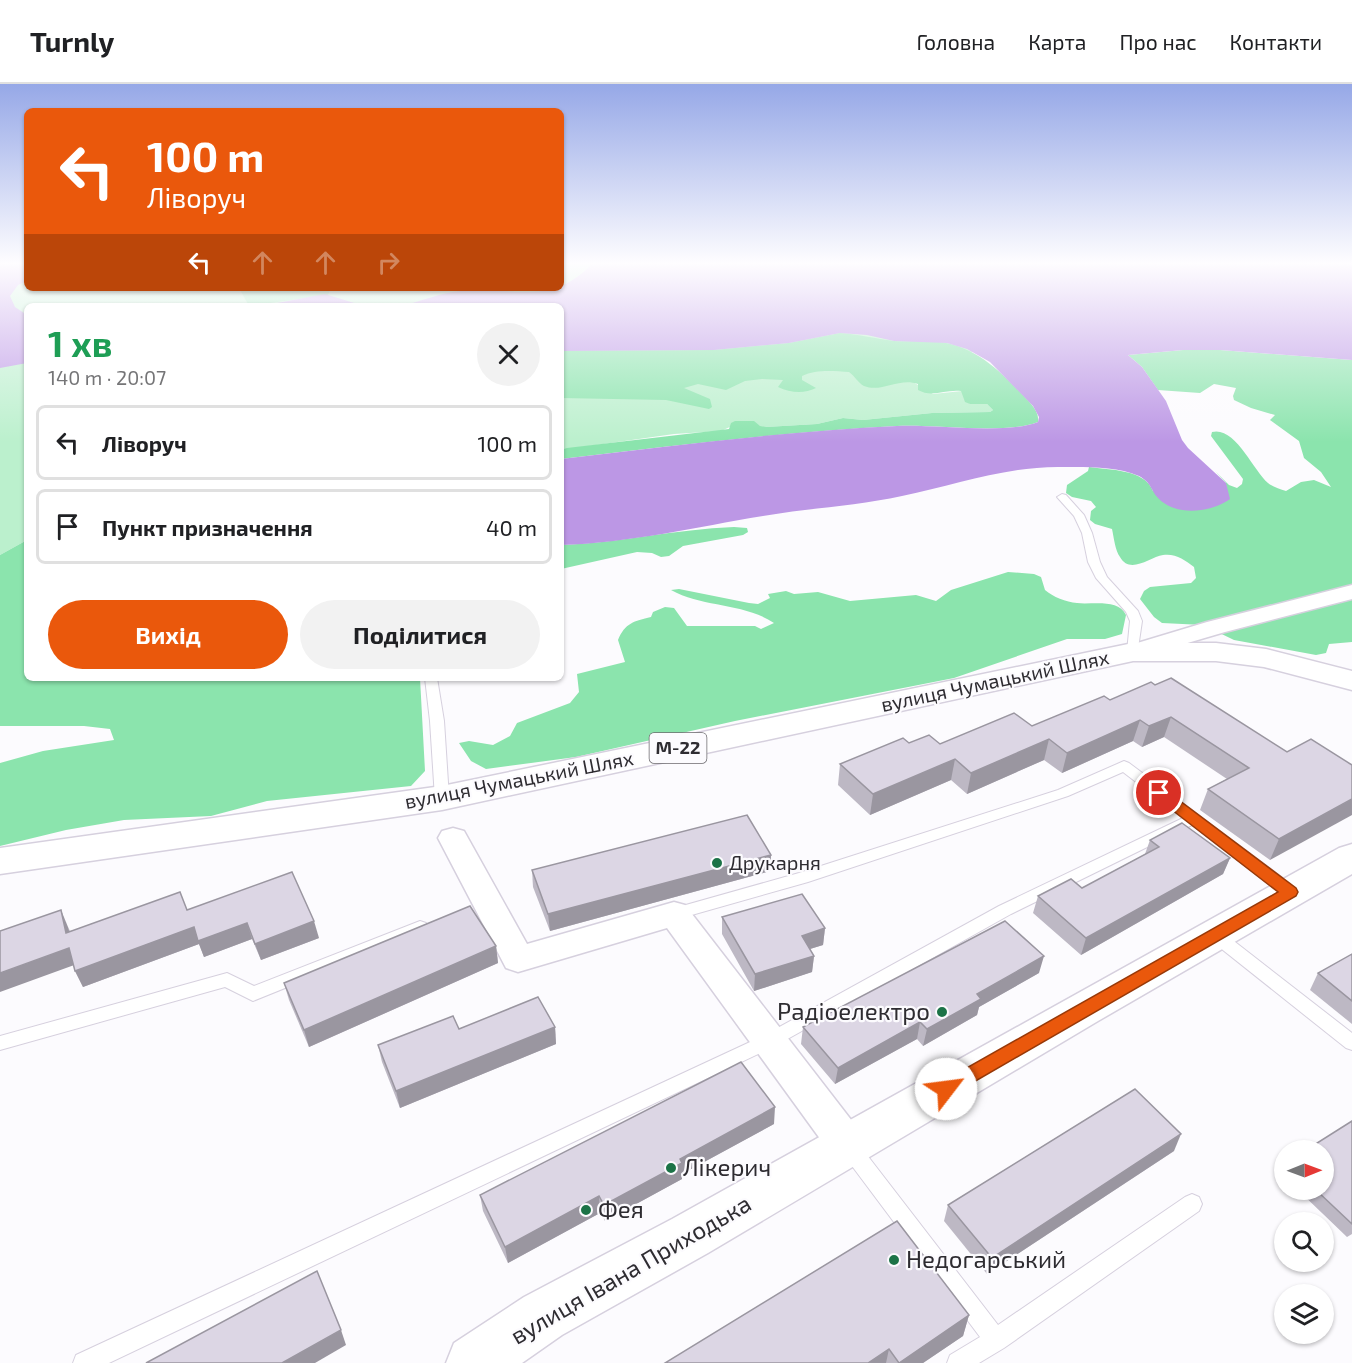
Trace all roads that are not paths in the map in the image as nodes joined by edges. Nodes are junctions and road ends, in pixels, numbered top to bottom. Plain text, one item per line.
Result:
1 (1062, 497) dead end
2 (1352, 592) edge
3 (1133, 652) junction
4 (431, 681) edge
5 (1352, 681) edge
6 (442, 798) junction
7 (1193, 819) junction
8 (453, 838) dead end
9 (1352, 857) edge
10 (0, 861) edge
11 (1290, 892) junction
12 (674, 914) junction
13 (431, 922) edge
14 (1215, 934) junction
15 (769, 1041) junction
16 (0, 1043) edge
17 (1352, 1043) edge
18 (848, 1146) junction
19 (1192, 1204) dead end
20 (996, 1340) junction
21 (84, 1363) edge
22 (474, 1363) edge
23 (958, 1363) edge

1 - 3 lane
2 - 3 street
3 - 5 main road, вулиця Чумацький Шлях / М-22
3 - 6 main road, вулиця Чумацький Шлях / М-22
4 - 6 lane
6 - 10 main road, вулиця Чумацький Шлях / М-22
7 - 11 lane
7 - 12 lane
7 - 15 lane
8 - 12 street
9 - 11 main road, вулиця Івана Приходька
11 - 14 main road, вулиця Івана Приходька
12 - 15 street
13 - 16 lane
14 - 17 lane
14 - 18 main road, вулиця Івана Приходька
15 - 18 street
15 - 21 lane
18 - 20 lane
18 - 22 main road, вулиця Івана Приходька
19 - 20 lane
20 - 23 lane

